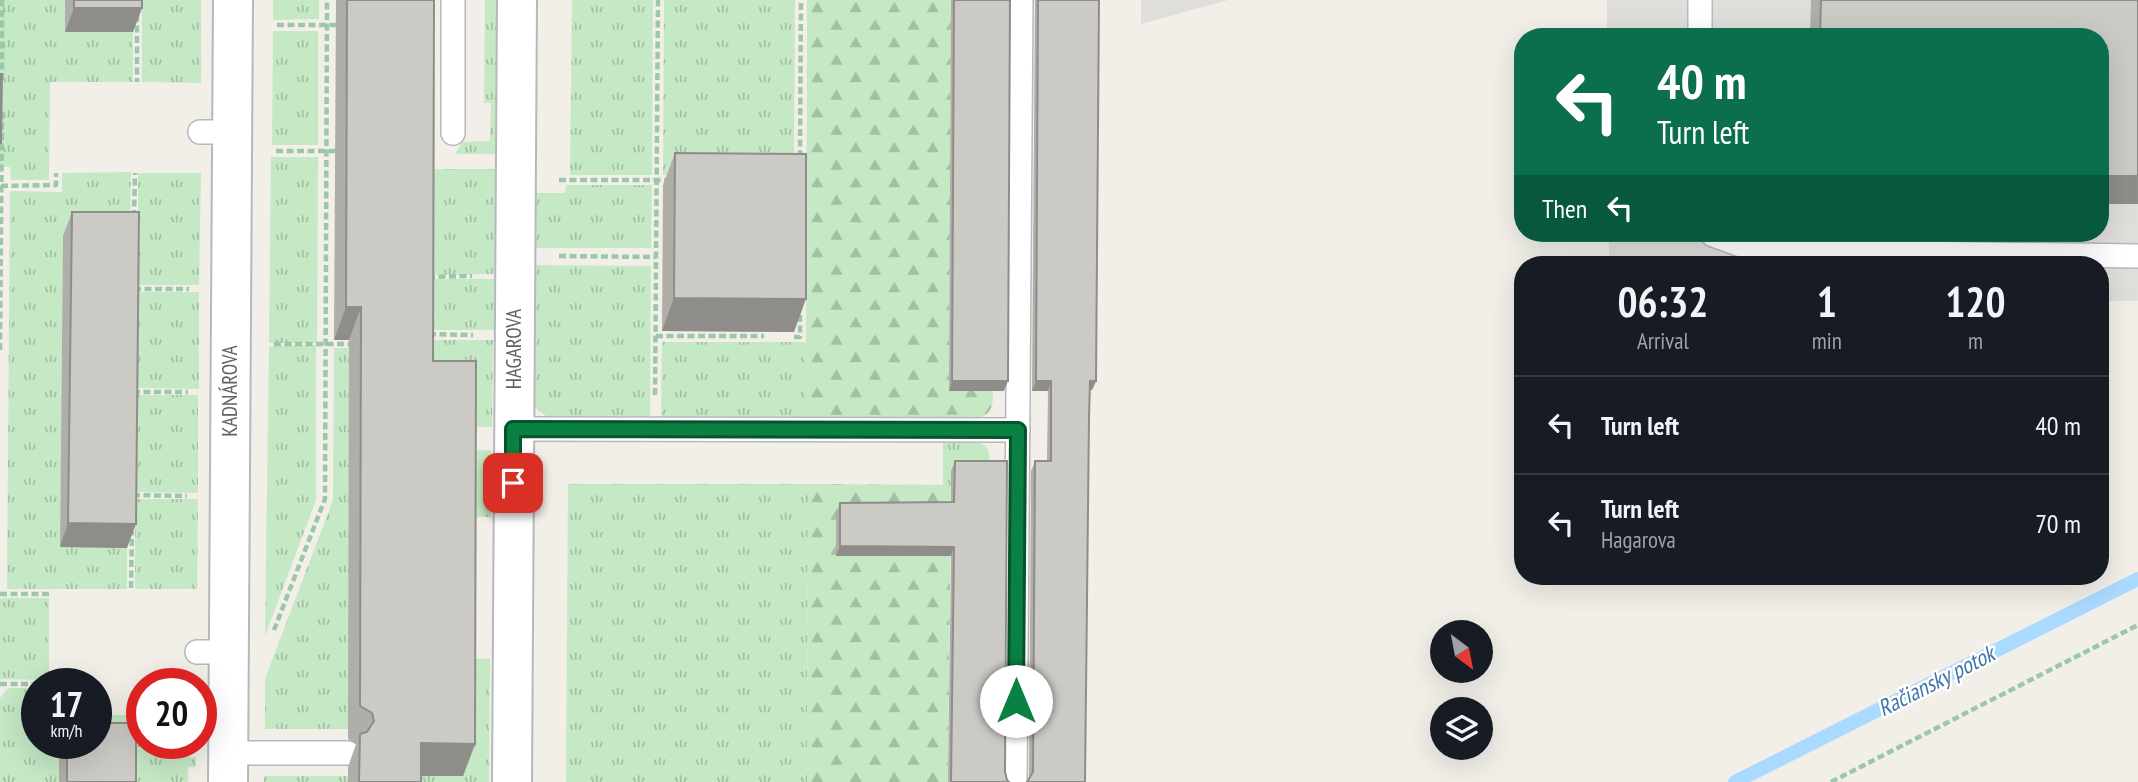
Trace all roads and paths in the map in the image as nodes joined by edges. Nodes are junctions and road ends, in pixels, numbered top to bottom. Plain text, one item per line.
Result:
1 (2, 0) edge
2 (233, 0) edge
3 (327, 0) edge
4 (453, 0) edge
5 (517, 0) edge
6 (659, 0) edge
7 (801, 0) edge
8 (1021, 0) edge
9 (1700, 0) edge
10 (137, 14) edge
11 (275, 25) dead end
12 (327, 25) junction
13 (336, 25) dead end
14 (1700, 28) edge
15 (137, 82) dead end
16 (2, 93) edge
17 (2, 106) edge
18 (453, 133) dead end
19 (274, 151) dead end
20 (326, 151) junction
21 (335, 151) dead end
22 (800, 167) edge
23 (56, 173) dead end
24 (135, 173) dead end
25 (516, 180) junction
26 (657, 180) junction
27 (670, 180) dead end
28 (1, 186) edge
29 (1, 201) edge
30 (134, 224) edge
31 (1733, 242) edge
32 (515, 256) junction
33 (2138, 256) edge
34 (656, 257) junction
35 (134, 276) edge
36 (425, 277) edge
37 (425, 288) edge
38 (134, 289) junction
39 (193, 289) dead end
40 (134, 302) edge
41 (800, 311) edge
42 (425, 323) edge
43 (656, 337) junction
44 (764, 337) edge
45 (794, 337) edge
46 (273, 344) dead end
47 (326, 344) junction
48 (363, 344) edge
49 (425, 344) edge
50 (0, 350) edge
51 (133, 379) edge
52 (133, 392) junction
53 (192, 392) dead end
54 (132, 405) edge
55 (513, 429) junction
56 (655, 429) junction
57 (1018, 430) junction
58 (132, 482) edge
59 (192, 496) dead end
60 (132, 522) edge
61 (131, 589) dead end
62 (0, 594) edge
63 (49, 594) dead end
64 (2138, 625) edge
65 (272, 636) dead end
66 (7, 683) junction
67 (21, 683) edge
68 (0, 684) edge
69 (0, 691) edge
70 (348, 753) dead end
71 (228, 767) edge
72 (512, 782) edge
73 (1015, 782) edge
74 (1832, 782) edge

1 - 16 path
2 - 71 street, KADNÁROVA
3 - 12 path
4 - 18 lane
5 - 25 street, HAGAROVA
6 - 26 path
7 - 22 path
8 - 57 lane
9 - 14 lane
10 - 15 path
11 - 12 path
12 - 13 path
12 - 20 path
17 - 28 path
19 - 20 path
20 - 21 path
20 - 47 path
23 - 28 path
24 - 30 path
25 - 26 path
25 - 32 street, HAGAROVA
26 - 27 path
26 - 34 path
28 - 29 path
29 - 50 path
31 - 33 lane
32 - 34 path
32 - 55 street, HAGAROVA
34 - 43 path
35 - 38 path
36 - 37 path
38 - 39 path
38 - 40 path
41 - 45 path
42 - 49 path
43 - 44 path
43 - 56 path
46 - 47 path
47 - 48 path
47 - 65 path
51 - 52 path
52 - 53 path
52 - 54 path
55 - 56 lane
55 - 72 street, HAGAROVA
56 - 57 lane
57 - 73 lane
58 - 59 path
60 - 61 path
62 - 63 path
64 - 74 path
66 - 67 path
66 - 68 path
66 - 69 path
70 - 71 lane

